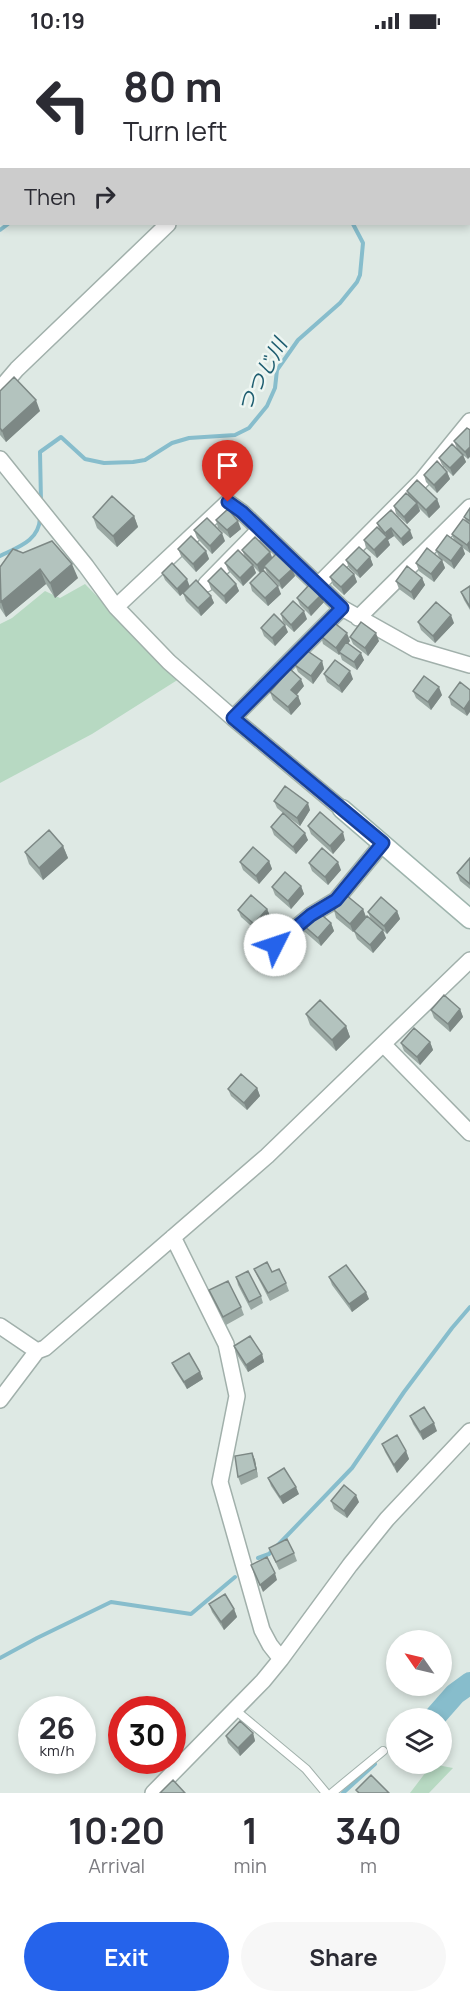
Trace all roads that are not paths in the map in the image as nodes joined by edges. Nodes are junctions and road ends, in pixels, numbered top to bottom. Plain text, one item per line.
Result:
1 (167, 225) edge
2 (0, 389) edge
3 (470, 421) edge
4 (0, 459) edge
5 (470, 507) edge
6 (259, 530) junction
7 (206, 584) edge
8 (318, 585) junction
9 (116, 607) junction
10 (342, 608) junction
11 (358, 618) junction
12 (470, 665) edge
13 (233, 718) junction
14 (342, 808) joint
15 (383, 843) junction
16 (470, 920) edge
17 (275, 945) dead end
18 (470, 960) edge
19 (383, 1044) junction
20 (470, 1132) edge
21 (173, 1238) junction
22 (0, 1326) edge
23 (37, 1352) junction
24 (0, 1400) edge
25 (470, 1431) edge
26 (281, 1659) junction
27 (234, 1709) junction
28 (383, 1751) dead end
29 (153, 1793) edge
30 (326, 1793) edge
31 (332, 1793) edge

1 - 2 street
3 - 8 street
4 - 9 street
5 - 11 street
6 - 7 street
6 - 8 street
6 - 9 street
8 - 10 street
9 - 13 street
10 - 11 street
10 - 13 street
11 - 12 street
13 - 14 street
14 - 15 street
15 - 16 street
15 - 17 street
18 - 19 street
19 - 20 street
19 - 21 street
21 - 23 street
21 - 26 street
22 - 23 street
23 - 24 street
25 - 26 street
26 - 27 street
27 - 29 street
27 - 30 lane
28 - 31 lane

